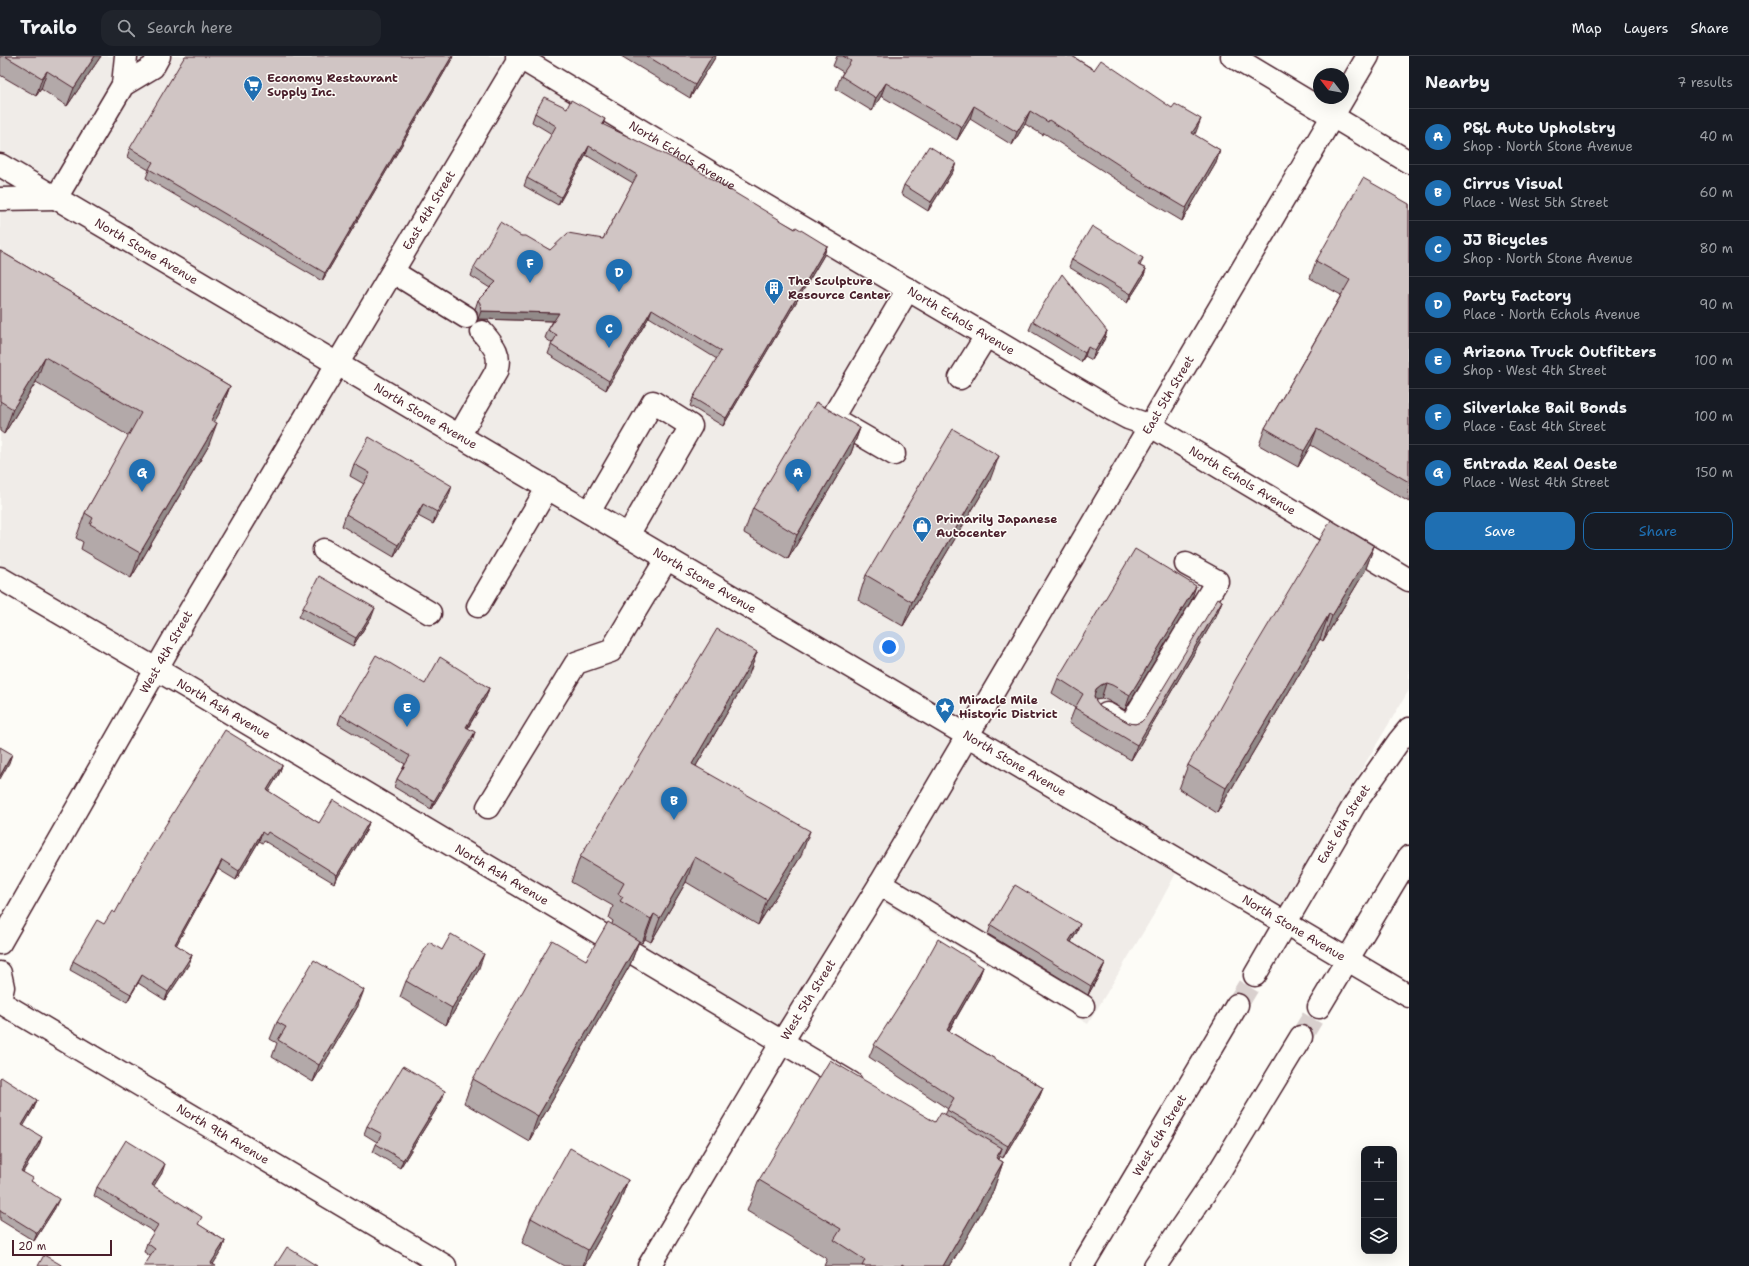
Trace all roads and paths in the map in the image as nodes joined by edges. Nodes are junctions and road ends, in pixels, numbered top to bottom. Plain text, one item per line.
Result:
1 (126, 56) edge
2 (159, 56) edge
3 (1232, 56) edge
4 (1368, 56) edge
5 (519, 57) edge
6 (123, 85) junction
7 (1332, 116) junction
8 (1409, 162) edge
9 (0, 165) edge
10 (56, 198) junction
11 (0, 199) edge
12 (393, 272) junction
13 (908, 289) junction
14 (466, 317) dead end
15 (482, 332) dead end
16 (986, 336) junction
17 (338, 365) junction
18 (960, 378) dead end
19 (1151, 426) junction
20 (460, 436) junction
21 (894, 454) dead end
22 (548, 487) junction
23 (589, 512) junction
24 (628, 535) junction
25 (324, 550) dead end
26 (667, 558) junction
27 (1186, 564) dead end
28 (0, 578) edge
29 (1409, 580) edge
30 (478, 606) dead end
31 (430, 613) dead end
32 (156, 670) junction
33 (1101, 710) edge
34 (1409, 729) edge
35 (968, 734) junction
36 (488, 807) dead end
37 (1409, 857) edge
38 (880, 884) junction
39 (1285, 923) junction
40 (0, 942) edge
41 (1348, 960) junction
42 (0, 973) edge
43 (1255, 975) tunnel mouth
44 (1409, 996) edge
45 (0, 1001) edge
46 (1237, 1005) tunnel mouth
47 (1083, 1006) dead end
48 (1319, 1007) tunnel mouth
49 (1301, 1037) tunnel mouth
50 (782, 1042) junction
51 (866, 1092) edge
52 (445, 1266) edge
53 (649, 1266) edge
54 (1082, 1266) edge
55 (1155, 1266) edge

1 - 6 street
2 - 6 street
3 - 7 street
4 - 7 street, East 5th Street
5 - 12 street, East 4th Street
5 - 13 street, North Echols Avenue
6 - 10 street
7 - 8 street
7 - 19 street, East 5th Street
9 - 10 street, North Stone Avenue
10 - 11 street
10 - 17 street, North Stone Avenue
12 - 14 street
12 - 17 street, East 4th Street
13 - 16 street, North Echols Avenue
13 - 21 street
15 - 20 street
16 - 18 street
16 - 19 street, North Echols Avenue
17 - 20 street, North Stone Avenue
17 - 32 street, West 4th Street
19 - 29 street, North Echols Avenue
19 - 35 street, East 5th Street
20 - 22 street, North Stone Avenue
22 - 23 street, North Stone Avenue
22 - 30 street
23 - 24 street, North Stone Avenue
23 - 24 street
24 - 26 street, North Stone Avenue
25 - 31 street
26 - 35 street, North Stone Avenue
26 - 36 street
27 - 33 street
28 - 32 street, North Ash Avenue
32 - 40 street, West 4th Street
32 - 50 street, North Ash Avenue
34 - 39 street, East 6th Street
35 - 38 street, West 5th Street
35 - 39 street, North Stone Avenue
37 - 41 street
38 - 47 street
38 - 50 street, West 5th Street
39 - 41 street, North Stone Avenue
39 - 43 street
41 - 44 street, North Stone Avenue
41 - 48 street
42 - 45 street
45 - 52 street, North 9th Avenue
46 - 54 street, West 6th Street
49 - 55 street
50 - 51 street, North Ash Avenue
50 - 53 street, West 5th Street

